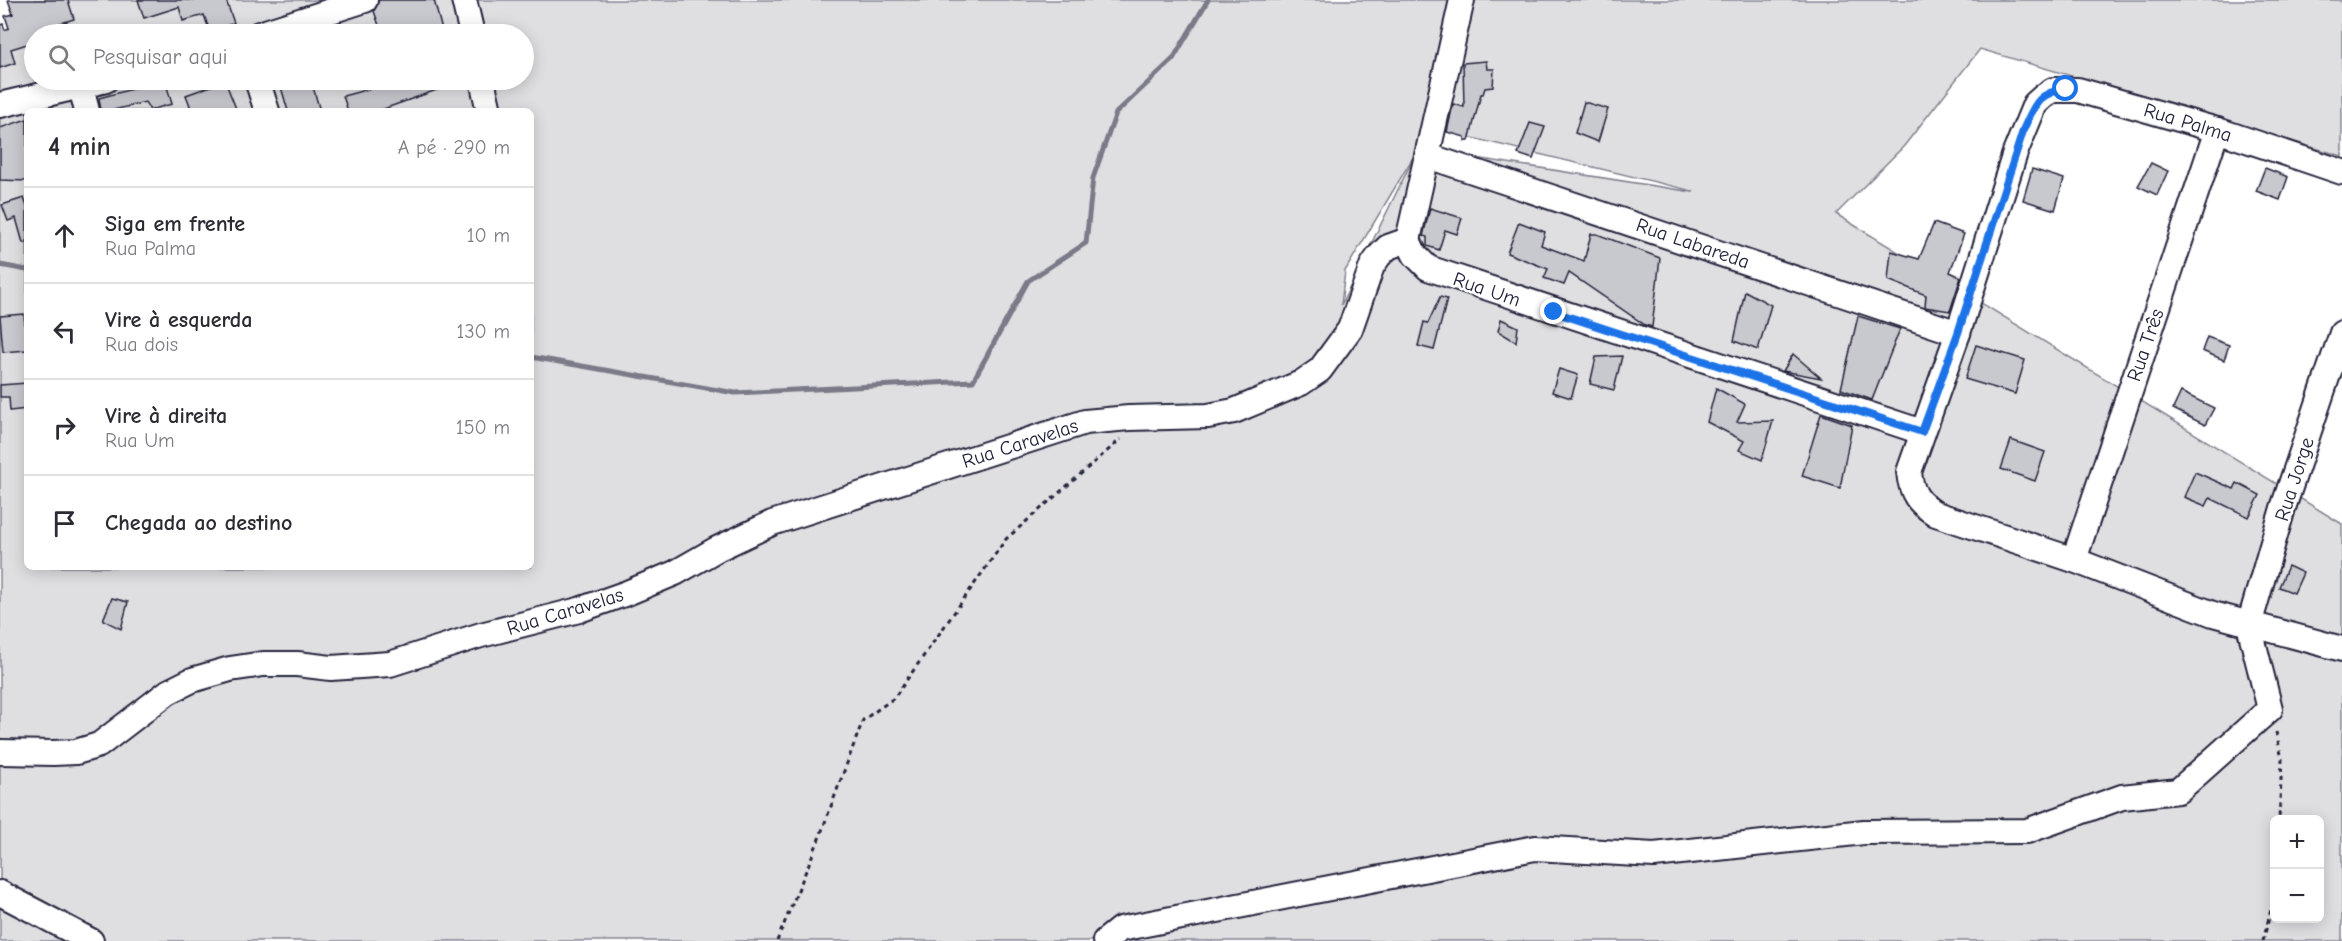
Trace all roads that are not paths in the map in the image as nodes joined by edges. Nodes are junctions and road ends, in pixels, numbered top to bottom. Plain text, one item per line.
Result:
1 (365, 0) edge
2 (464, 0) edge
3 (1462, 0) edge
4 (290, 24) edge
5 (470, 24) edge
6 (68, 90) edge
7 (82, 90) edge
8 (260, 90) edge
9 (484, 90) edge
10 (0, 105) edge
11 (86, 108) edge
12 (266, 108) edge
13 (488, 108) edge
14 (2217, 130) junction
15 (1428, 156) junction
16 (2342, 172) edge
17 (1408, 240) junction
18 (1958, 333) junction
19 (2342, 333) edge
20 (1922, 432) junction
21 (2074, 560) junction
22 (2248, 625) junction
23 (2342, 649) edge
24 (0, 752) edge
25 (0, 893) edge
26 (91, 941) edge
27 (1106, 941) edge

1 - 4 street
2 - 5 street
3 - 15 street
6 - 10 street
7 - 11 street
8 - 12 street
9 - 13 street
14 - 16 street, Rua Palma
14 - 18 street, Rua Palma
14 - 21 street, Rua Três
15 - 17 street
15 - 18 street, Rua Labareda
17 - 20 street, Rua Um
17 - 24 street, Rua Caravelas
18 - 20 street
19 - 22 street, Rua Jorge
20 - 21 street
21 - 22 street
22 - 23 street
22 - 27 street
25 - 26 street

